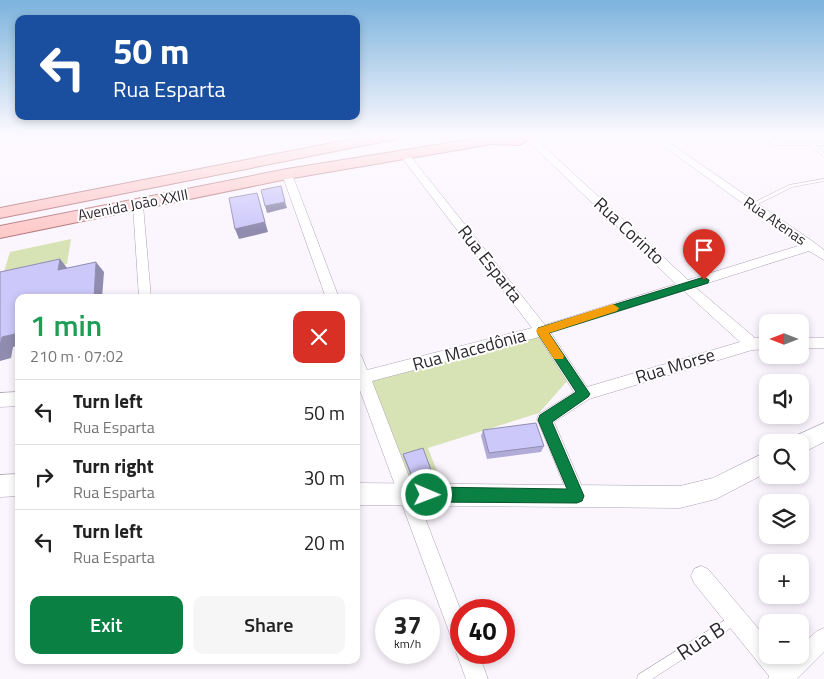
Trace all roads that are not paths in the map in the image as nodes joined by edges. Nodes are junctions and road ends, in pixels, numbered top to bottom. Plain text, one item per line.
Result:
1 (233, 167) edge
2 (330, 167) edge
3 (414, 167) edge
4 (562, 167) edge
5 (697, 167) edge
6 (287, 174) junction
7 (824, 180) edge
8 (138, 205) junction
9 (752, 205) junction
10 (0, 212) edge
11 (0, 232) edge
12 (820, 251) edge
13 (686, 286) junction
14 (145, 294) edge
15 (332, 294) edge
16 (542, 331) junction
17 (809, 343) edge
18 (824, 343) edge
19 (752, 344) junction
20 (759, 344) edge
21 (360, 378) edge
22 (584, 394) junction
23 (15, 399) edge
24 (0, 400) edge
25 (824, 432) edge
26 (809, 440) edge
27 (759, 466) edge
28 (15, 485) edge
29 (0, 486) edge
30 (360, 494) edge
31 (408, 494) junction
32 (577, 496) junction
33 (701, 576) dead end
34 (450, 607) edge
35 (736, 618) junction
36 (824, 638) edge
37 (471, 664) edge
38 (783, 678) edge
39 (477, 679) edge
40 (642, 679) edge

1 - 10 main road, Avenida João XXIII
2 - 6 main road, Avenida João XXIII
3 - 16 street, Rua Esparta
4 - 13 street, Rua Corinto
5 - 9 street, Rua Atenas
6 - 8 main road, Avenida João XXIII
6 - 15 street
7 - 9 lane
8 - 11 main road, Avenida João XXIII
8 - 14 street
9 - 12 street, Rua Atenas
12 - 13 street, Rua Macedônia
13 - 16 street, Rua Macedônia
13 - 19 street, Rua Corinto
16 - 21 street, Rua Macedônia
16 - 22 street, Rua Esparta
17 - 18 street
19 - 20 street, Rua Morse
19 - 22 street, Rua Morse
21 - 31 street
22 - 32 street
23 - 24 street
25 - 26 street
27 - 32 street
28 - 29 street
30 - 31 street
31 - 32 street
31 - 34 street
33 - 35 street
35 - 38 street
35 - 40 lane, Rua B
36 - 38 street
37 - 39 street

